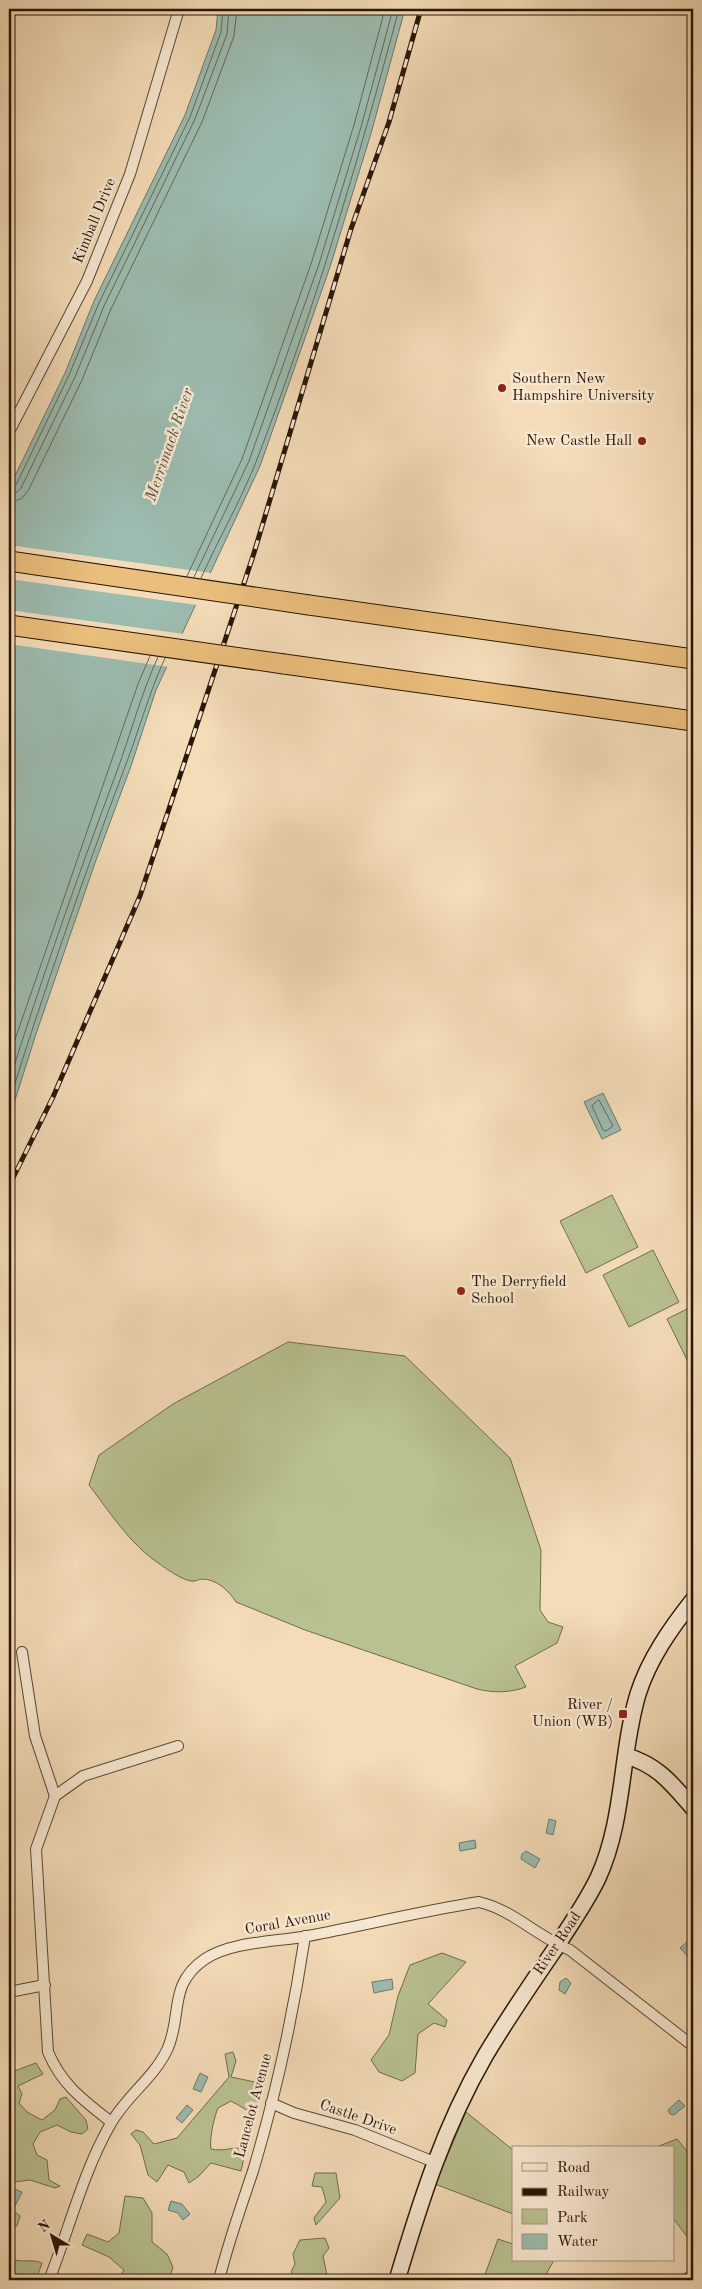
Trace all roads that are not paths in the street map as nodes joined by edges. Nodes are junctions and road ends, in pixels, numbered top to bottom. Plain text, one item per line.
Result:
1 (179, 9) edge
2 (9, 432) edge
3 (9, 561) edge
4 (9, 625) edge
5 (693, 659) edge
6 (693, 721) edge
7 (693, 1600) edge
8 (22, 1652) dead end
9 (178, 1746) dead end
10 (627, 1756) junction
11 (55, 1796) junction
12 (693, 1808) edge
13 (305, 1936) junction
14 (558, 1945) junction
15 (45, 1985) junction
16 (9, 1992) edge
17 (693, 2046) edge
18 (271, 2103) junction
19 (111, 2122) junction
20 (434, 2162) junction
21 (49, 2280) edge
22 (219, 2280) edge
23 (398, 2280) edge

1 - 2 street, Kimball Drive
3 - 5 highway, bridge
4 - 6 highway, bridge
7 - 10 street, River Road
8 - 11 street
9 - 11 street
10 - 12 street
10 - 14 street, River Road
11 - 15 street
13 - 14 street, Coral Avenue
13 - 18 street, Lancelot Avenue
13 - 19 street, Coral Avenue
14 - 17 street, Coral Avenue
14 - 20 street, River Road
15 - 16 street
15 - 19 street
18 - 20 street, Castle Drive
18 - 22 street, Lancelot Avenue
19 - 21 street, Coral Avenue
20 - 23 street, River Road

